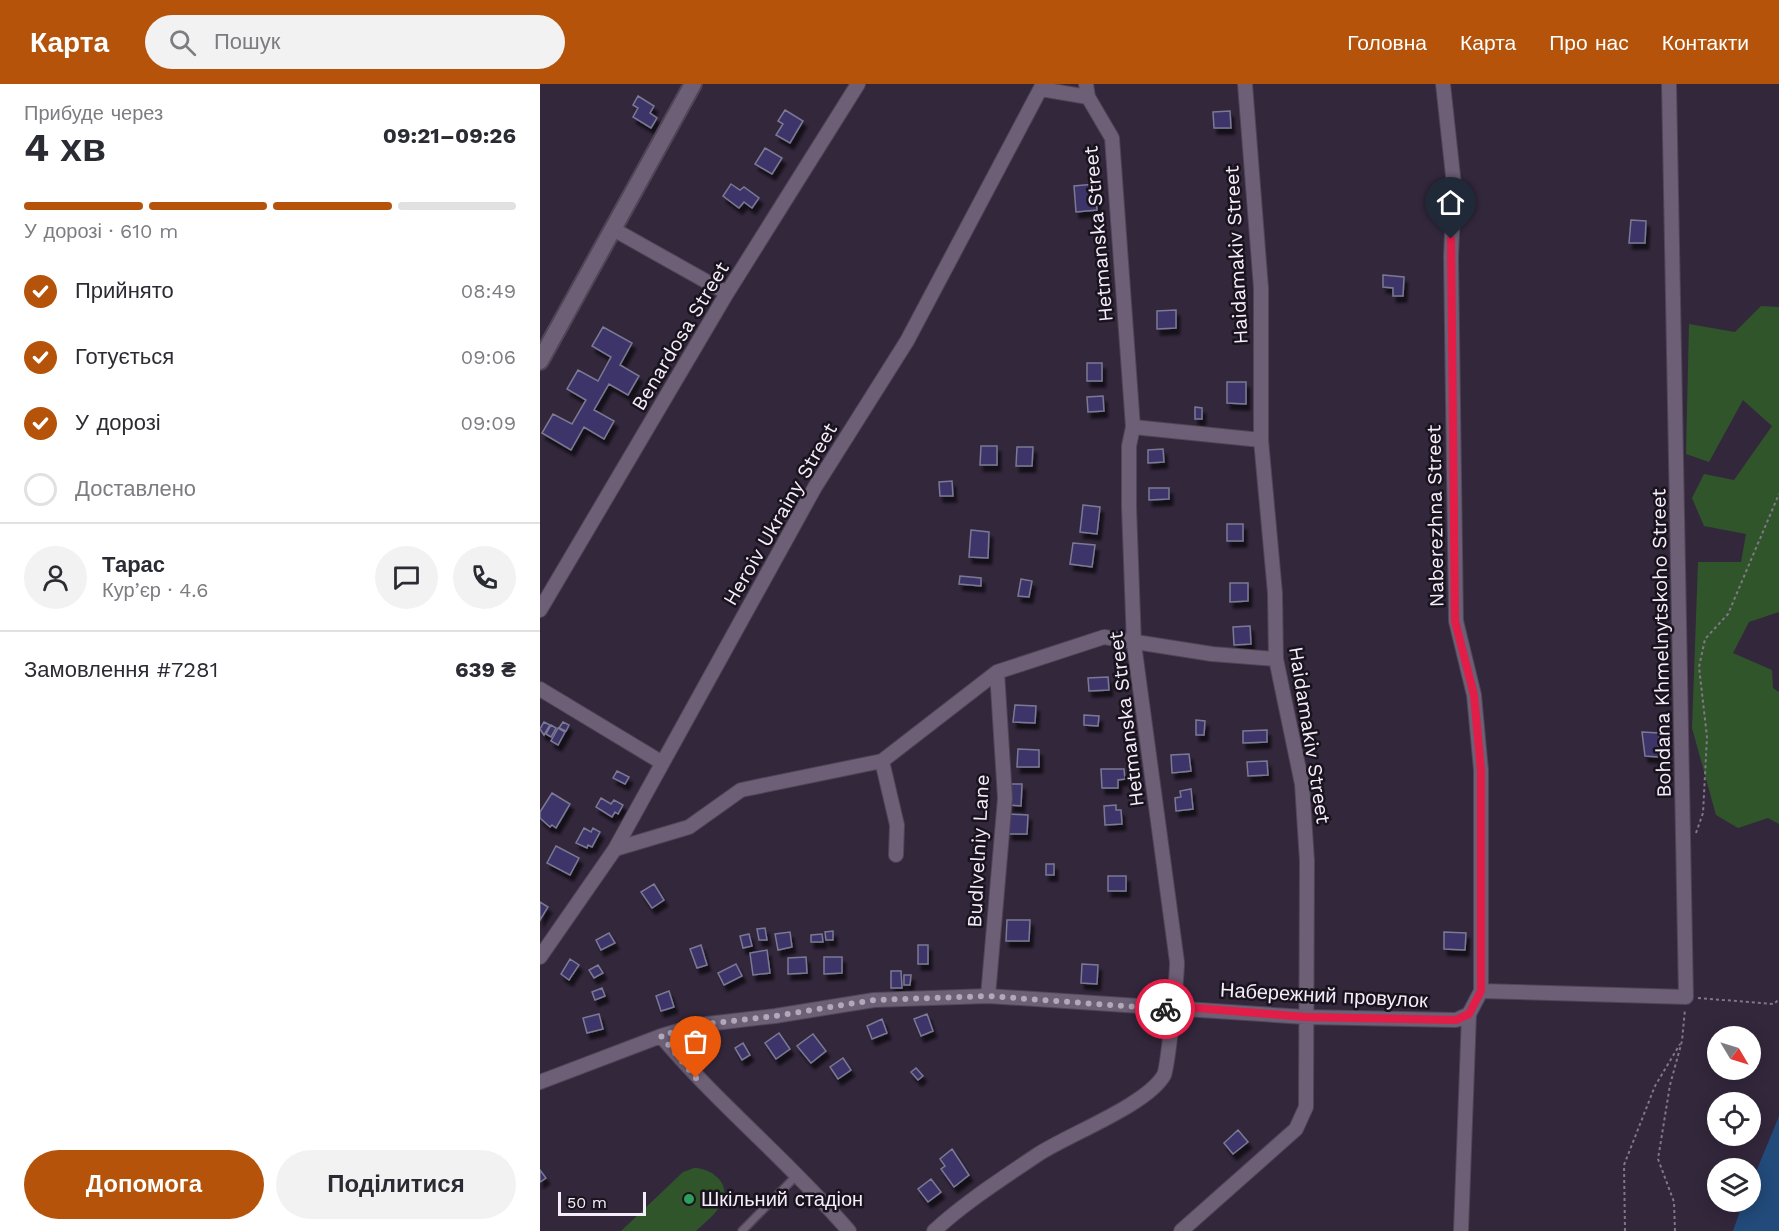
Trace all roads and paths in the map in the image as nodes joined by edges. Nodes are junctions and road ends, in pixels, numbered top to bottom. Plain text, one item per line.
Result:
1 (693, 84) edge
2 (858, 84) edge
3 (1245, 84) edge
4 (1443, 84) edge
5 (1669, 84) edge
6 (1042, 86) edge
7 (1087, 91) edge
8 (613, 229) junction
9 (727, 293) junction
10 (540, 361) edge
11 (1133, 427) junction
12 (1261, 440) junction
13 (1779, 494) edge
14 (540, 610) edge
15 (1134, 644) junction
16 (1276, 659) junction
17 (997, 672) junction
18 (540, 689) edge
19 (882, 761) junction
20 (661, 762) junction
21 (1696, 834) dead end
22 (615, 849) junction
23 (896, 855) dead end
24 (540, 957) edge
25 (1481, 991) junction
26 (988, 996) junction
27 (1686, 997) junction
28 (1779, 999) edge
29 (1171, 1009) junction
30 (1469, 1014) junction
31 (1305, 1017) junction
32 (661, 1036) junction
33 (1682, 1041) junction
34 (540, 1082) edge
35 (797, 1175) junction
36 (742, 1231) edge
37 (849, 1231) edge
38 (934, 1231) edge
39 (1181, 1231) edge
40 (1461, 1231) edge
41 (1625, 1231) edge
42 (1674, 1231) edge

1 - 8 street
2 - 9 street, Benardosa Street
3 - 12 street, Haidamakiv Street
4 - 25 street, Naberezhna Street
5 - 27 street, Bohdana Khmelnytskoho Street
6 - 7 street
6 - 20 street, Heroiv Ukrainy Street
7 - 11 street, Hetmanska Street
8 - 9 street
8 - 10 street
9 - 14 street, Benardosa Street
11 - 12 street
11 - 15 street, Hetmanska Street
12 - 16 street, Haidamakiv Street
13 - 21 path
15 - 16 street
15 - 17 street
15 - 29 street, Hetmanska Street
16 - 31 street, Haidamakiv Street
17 - 19 street
17 - 26 street, BudIvelniy Lane
18 - 20 street
19 - 22 street
19 - 23 street
20 - 22 street, Heroiv Ukrainy Street
22 - 24 street, Heroiv Ukrainy Street
25 - 27 street
25 - 30 street, Naberezhna Street
26 - 29 street, Набережний провулок
26 - 32 street, Набережний провулок
27 - 28 path
27 - 33 path
29 - 31 street, Набережний провулок
29 - 38 street, Hetmanska Street
30 - 31 street, Набережний провулок
30 - 40 street, Naberezhna Street
31 - 39 street, Haidamakiv Street
32 - 34 street, Набережний провулок
32 - 35 street
33 - 41 path
33 - 42 path
35 - 36 lane
35 - 37 street

